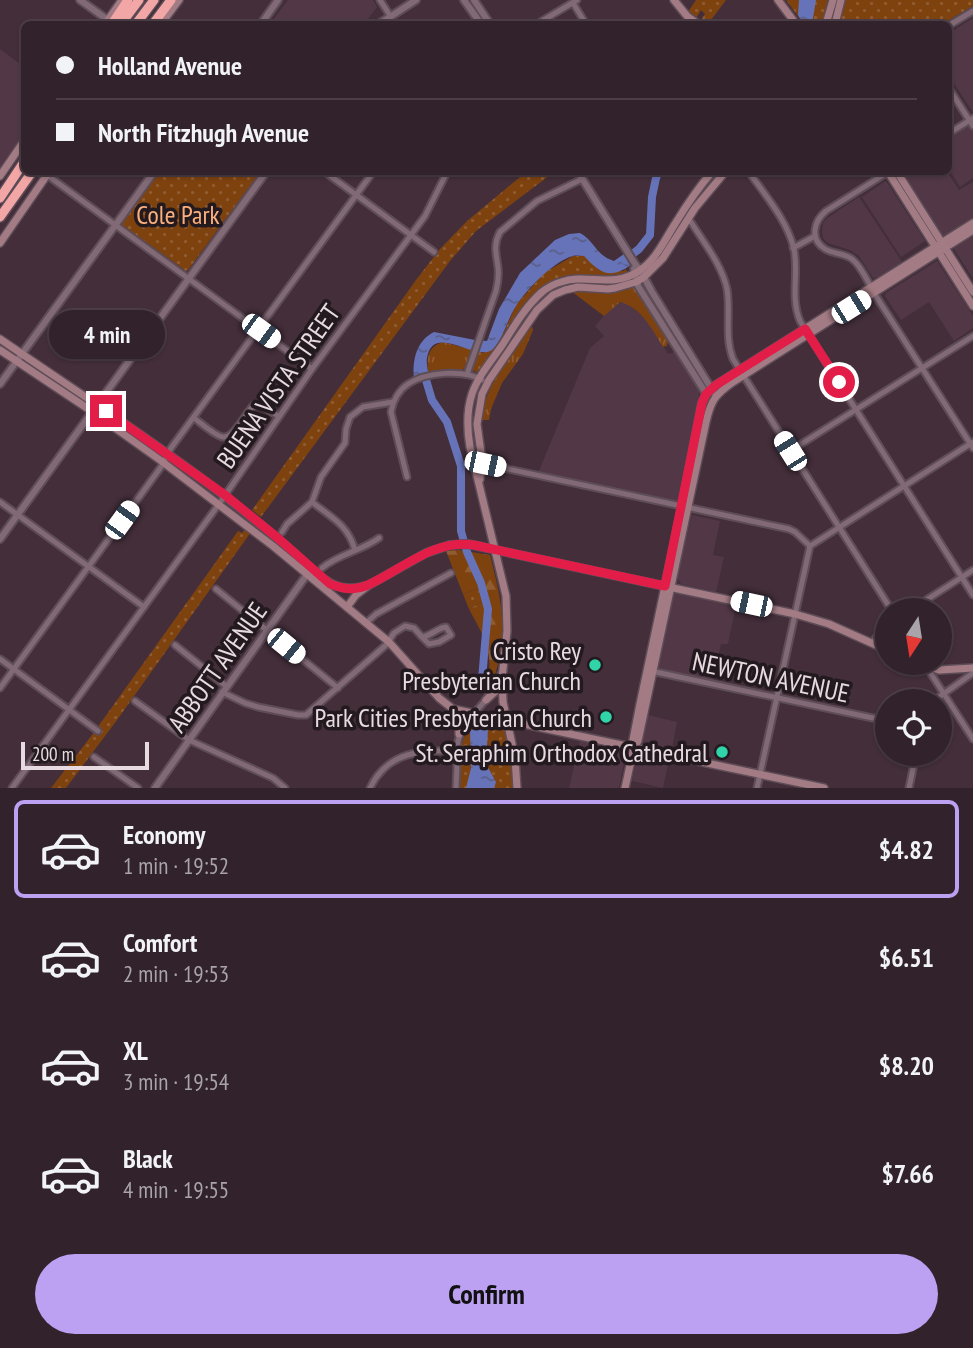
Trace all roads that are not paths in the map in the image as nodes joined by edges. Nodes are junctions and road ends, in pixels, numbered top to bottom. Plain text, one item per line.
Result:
1 (80, 0) edge
2 (122, 0) edge
3 (128, 0) edge
4 (139, 0) edge
5 (154, 0) edge
6 (171, 0) edge
7 (179, 0) edge
8 (278, 0) edge
9 (380, 0) edge
10 (416, 0) edge
11 (464, 0) edge
12 (474, 0) edge
13 (674, 0) edge
14 (778, 0) edge
15 (833, 0) edge
16 (841, 0) edge
17 (575, 3) edge
18 (973, 11) edge
19 (391, 17) junction
20 (106, 21) edge
21 (110, 21) edge
22 (111, 21) edge
23 (123, 21) edge
24 (138, 21) edge
25 (155, 21) edge
26 (163, 21) edge
27 (263, 21) edge
28 (384, 21) edge
29 (479, 21) edge
30 (488, 21) edge
31 (542, 21) edge
32 (584, 21) edge
33 (694, 21) edge
34 (794, 21) edge
35 (827, 21) edge
36 (836, 21) edge
37 (952, 24) edge
38 (952, 93) edge
39 (972, 122) edge
40 (952, 132) edge
41 (21, 145) edge
42 (21, 166) edge
43 (30, 175) edge
44 (47, 175) edge
45 (51, 175) edge
46 (152, 175) edge
47 (263, 175) edge
48 (329, 175) edge
49 (371, 175) edge
50 (446, 175) edge
51 (580, 175) edge
52 (710, 175) edge
53 (721, 175) edge
54 (751, 175) edge
55 (883, 175) edge
56 (890, 175) edge
57 (899, 175) edge
58 (0, 176) edge
59 (583, 179) junction
60 (356, 195) junction
61 (1, 196) edge
62 (0, 217) edge
63 (684, 217) junction
64 (973, 223) edge
65 (115, 225) junction
66 (973, 230) edge
67 (411, 235) junction
68 (815, 236) junction
69 (0, 243) edge
70 (940, 247) junction
71 (793, 248) junction
72 (434, 252) dead end
73 (638, 273) junction
74 (188, 278) junction
75 (873, 290) junction
76 (973, 292) edge
77 (973, 306) edge
78 (527, 316) junction
79 (258, 329) junction
80 (807, 331) junction
81 (973, 336) edge
82 (0, 339) edge
83 (0, 350) edge
84 (22, 354) junction
85 (16, 361) junction
86 (922, 368) junction
87 (312, 369) junction
88 (741, 373) junction
89 (467, 374) junction
90 (479, 378) junction
91 (487, 383) junction
92 (0, 384) edge
93 (711, 395) junction
94 (392, 407) junction
95 (94, 408) junction
96 (857, 409) junction
97 (278, 416) junction
98 (194, 418) junction
99 (467, 424) junction
100 (477, 424) junction
101 (972, 444) edge
102 (790, 451) junction
103 (168, 454) junction
104 (477, 462) junction
105 (163, 463) junction
106 (407, 477) dead end
107 (904, 486) junction
108 (225, 495) junction
109 (0, 502) edge
110 (313, 502) junction
111 (219, 504) junction
112 (686, 507) junction
113 (17, 515) junction
114 (838, 527) junction
115 (280, 536) junction
116 (379, 538) dead end
117 (0, 539) edge
118 (273, 546) junction
119 (810, 546) junction
120 (492, 549) junction
121 (355, 550) junction
122 (88, 566) junction
123 (321, 568) dead end
124 (973, 570) edge
125 (309, 572) junction
126 (451, 573) dead end
127 (962, 577) junction
128 (369, 585) junction
129 (668, 587) junction
130 (216, 589) dead end
131 (973, 595) edge
132 (884, 598) edge
133 (929, 598) edge
134 (144, 607) junction
135 (347, 607) junction
136 (795, 614) junction
137 (366, 623) junction
138 (266, 630) junction
139 (422, 636) junction
140 (875, 639) edge
141 (389, 642) junction
142 (873, 642) joint
143 (175, 645) dead end
144 (0, 659) edge
145 (503, 667) junction
146 (13, 669) junction
147 (973, 670) edge
148 (650, 671) junction
149 (952, 671) edge
150 (0, 688) edge
151 (338, 688) junction
152 (224, 689) junction
153 (950, 689) edge
154 (503, 690) junction
155 (777, 698) junction
156 (486, 700) junction
157 (135, 701) dead end
158 (952, 706) edge
159 (453, 709) junction
160 (69, 710) junction
161 (473, 714) junction
162 (875, 718) edge
163 (506, 720) junction
164 (98, 731) dead end
165 (459, 734) junction
166 (973, 739) edge
167 (189, 740) junction
168 (634, 747) junction
169 (457, 751) junction
170 (94, 757) dead end
171 (914, 766) edge
172 (760, 774) junction
173 (12, 788) edge
174 (138, 788) edge
175 (155, 788) edge
176 (285, 788) edge
177 (370, 788) edge
178 (456, 788) edge
179 (517, 788) edge
180 (625, 788) edge
181 (757, 788) edge
182 (824, 788) edge
183 (909, 788) edge

1 - 20 street
2 - 21 main road
3 - 22 highway
4 - 23 highway
5 - 24 highway
6 - 25 highway
7 - 26 main road
8 - 27 street
9 - 19 street
10 - 19 street
11 - 29 street
12 - 30 street
13 - 33 main road
14 - 34 main road
15 - 35 main road
16 - 36 main road
17 - 31 street
17 - 32 street
18 - 37 street
19 - 28 street
38 - 39 street
39 - 40 street
41 - 58 main road
42 - 61 highway
43 - 62 highway
44 - 69 main road
45 - 65 street
46 - 65 street
47 - 74 street
48 - 60 street
49 - 60 street
50 - 67 street, BUENA VISTA STREET
51 - 59 street
52 - 63 main road
53 - 63 main road
54 - 71 street
55 - 68 street
56 - 70 main road
57 - 70 main road
59 - 73 street
59 - 89 street
60 - 67 street
60 - 79 street
63 - 73 main road
63 - 88 street
64 - 70 main road
65 - 74 street
65 - 84 street
66 - 70 main road
67 - 72 street
67 - 87 street, BUENA VISTA STREET
68 - 71 street
68 - 75 street
70 - 75 main road
70 - 76 main road
70 - 77 main road
71 - 80 street
73 - 78 main road
73 - 93 street
74 - 79 street
74 - 95 street
75 - 80 main road
75 - 86 street
78 - 90 main road
78 - 91 main road
79 - 87 street
79 - 98 street
80 - 88 main road
80 - 96 street
81 - 86 street
82 - 84 main road
83 - 85 main road
84 - 85 street
84 - 95 main road
85 - 92 street
85 - 95 main road
86 - 96 street
86 - 101 street
87 - 97 street, BUENA VISTA STREET
88 - 93 main road
88 - 102 street
89 - 90 street
89 - 94 street
90 - 91 street
90 - 99 main road
91 - 100 main road
93 - 112 main road
94 - 106 street
94 - 110 street
95 - 103 main road
95 - 105 main road
95 - 113 street
96 - 102 street
96 - 107 street
97 - 98 street
97 - 108 street, BUENA VISTA STREET
98 - 103 street
99 - 100 main road
99 - 104 main road
100 - 104 main road
101 - 107 street
102 - 114 street
103 - 105 street
103 - 108 main road
104 - 112 street
104 - 120 main road
105 - 111 main road
105 - 122 street
107 - 114 street
107 - 127 street
108 - 111 street, BUENA VISTA STREET
108 - 115 main road
109 - 113 street
110 - 115 street
110 - 121 street
111 - 118 main road
111 - 134 street, BUENA VISTA STREET
112 - 119 street
112 - 129 main road
113 - 117 street
113 - 122 street
114 - 119 street
114 - 132 street
115 - 118 main road
115 - 125 main road
116 - 121 street
118 - 125 main road
119 - 136 street
120 - 128 main road
120 - 129 main road
120 - 145 main road
121 - 123 street
122 - 134 street
122 - 146 street
124 - 127 street
125 - 128 main road
125 - 135 main road
125 - 138 street, ABBOTT AVENUE
126 - 137 street
127 - 131 street
127 - 133 street
128 - 135 main road
129 - 136 main road
129 - 148 main road
130 - 138 street
134 - 160 street, BUENA VISTA STREET
135 - 137 main road
136 - 142 main road
136 - 155 street
137 - 141 main road
138 - 151 street
138 - 152 street, ABBOTT AVENUE
139 - 139 street
139 - 141 street
140 - 142 street
141 - 151 street
141 - 159 main road
143 - 152 street
144 - 146 street
145 - 154 main road
145 - 156 street
146 - 150 street
146 - 160 street
147 - 149 main road
147 - 153 street
148 - 155 street, NEWTON AVENUE
148 - 168 main road
151 - 152 street
152 - 167 street, ABBOTT AVENUE
154 - 156 main road
154 - 163 main road
155 - 162 street, NEWTON AVENUE
155 - 172 street
156 - 161 street
157 - 167 street
158 - 166 street
159 - 161 main road
159 - 165 main road
160 - 164 street
160 - 173 street, BUENA VISTA STREET
161 - 163 main road
161 - 165 street
163 - 168 main road
163 - 179 main road
165 - 169 street
167 - 175 street, ABBOTT AVENUE
167 - 176 street
168 - 172 main road
168 - 180 main road
169 - 177 street
169 - 178 street
170 - 174 street
171 - 183 street
172 - 181 street
172 - 182 main road

